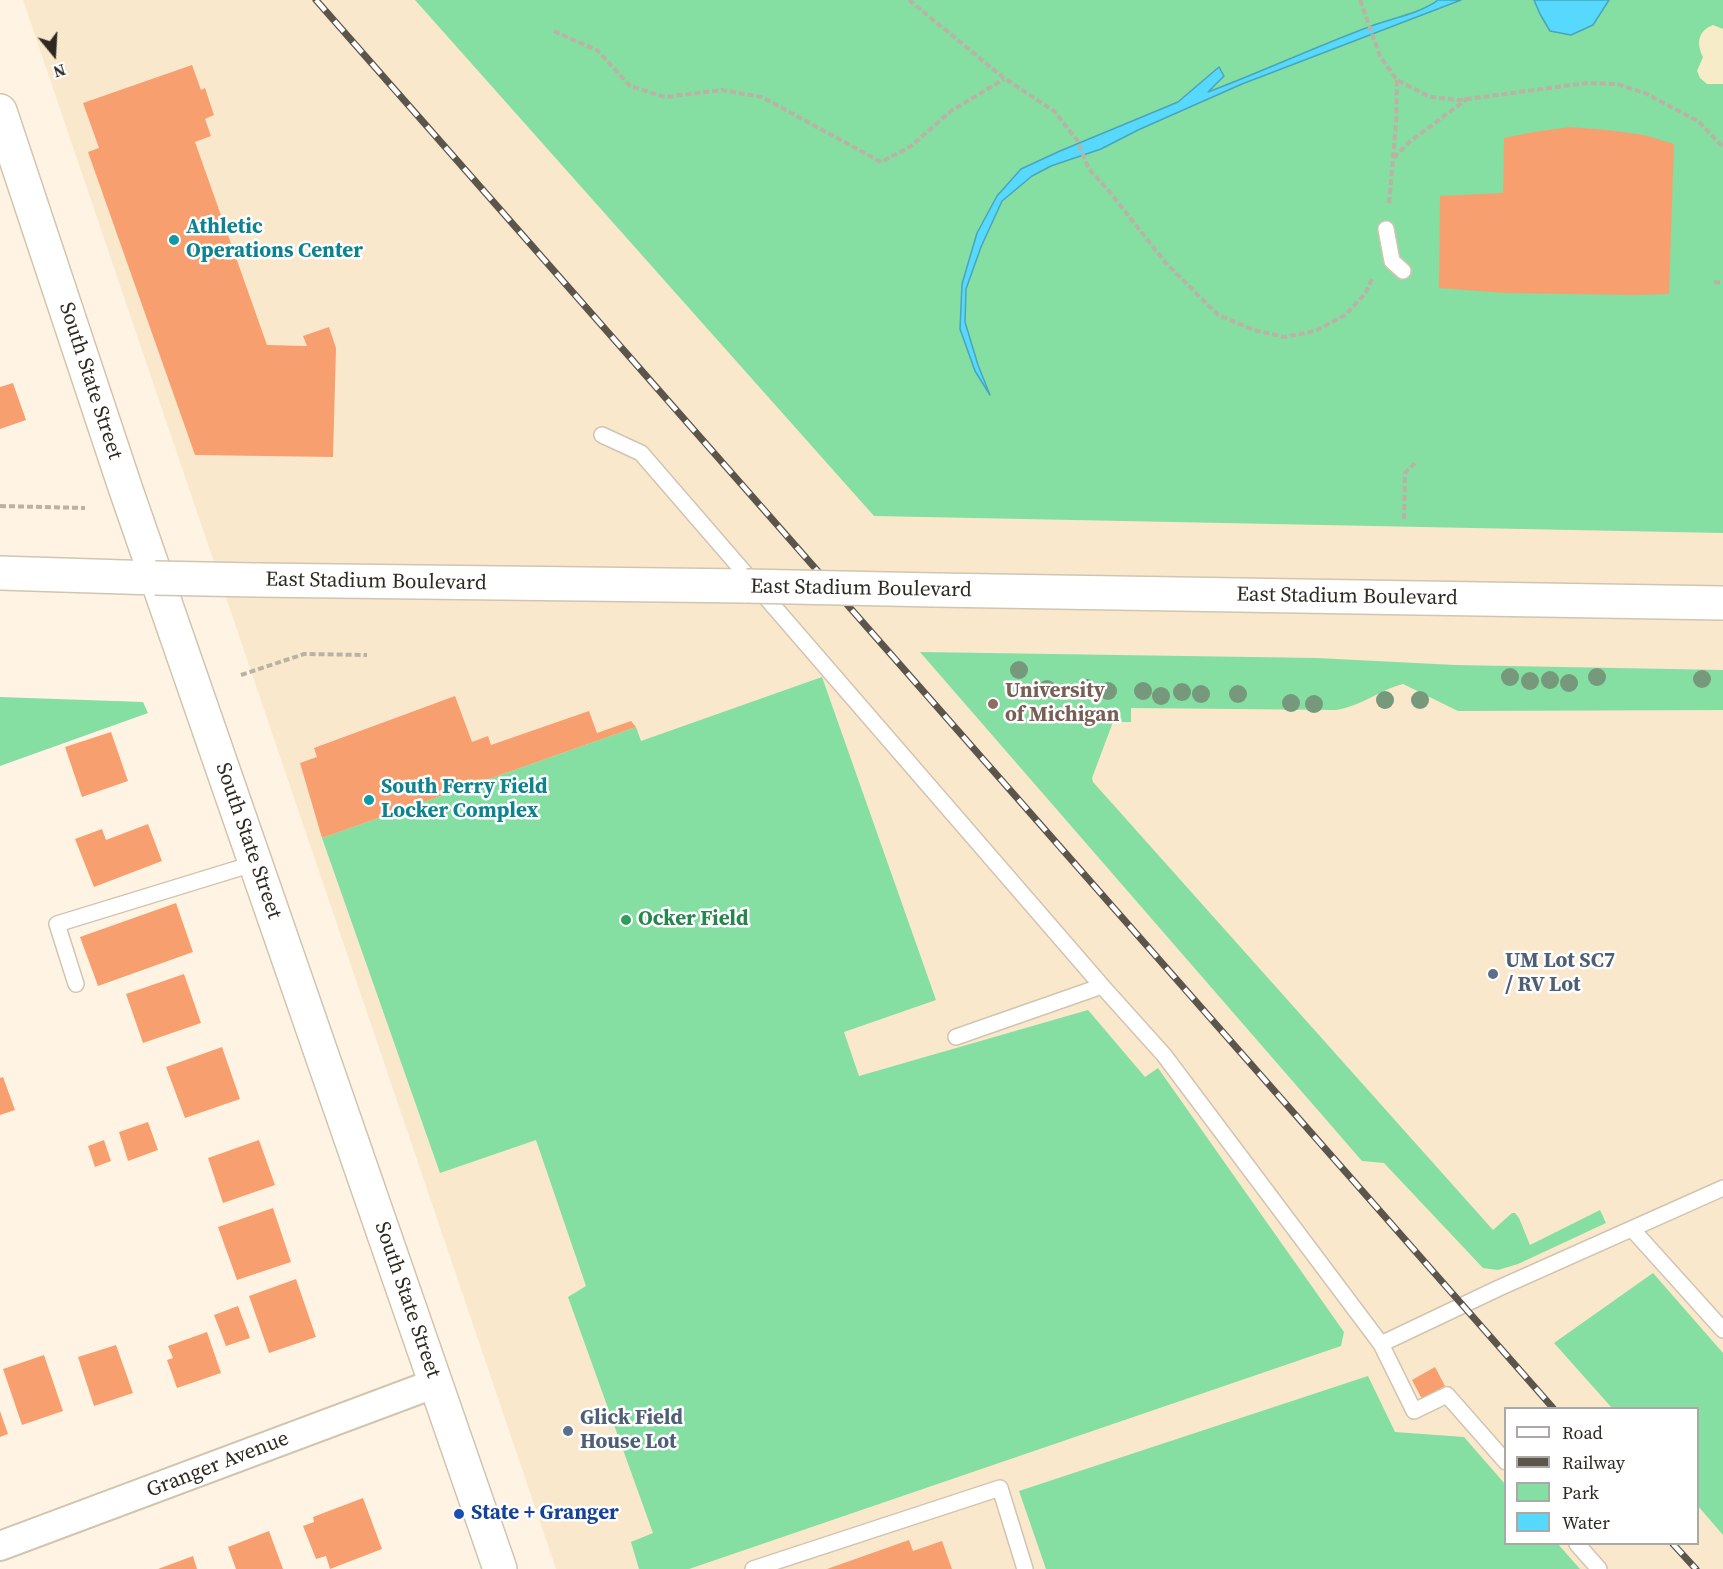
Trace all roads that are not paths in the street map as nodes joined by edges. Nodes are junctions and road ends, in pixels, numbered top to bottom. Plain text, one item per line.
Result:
1 (0, 111) edge
2 (1386, 229) road end
3 (1403, 271) dead end
4 (602, 435) dead end
5 (0, 573) edge
6 (1723, 603) edge
7 (256, 863) junction
8 (76, 984) dead end
9 (1102, 986) junction
10 (956, 1037) dead end
11 (1723, 1188) edge
12 (1632, 1229) junction
13 (1723, 1330) edge
14 (1381, 1344) junction
15 (436, 1383) junction
16 (1504, 1460) edge
17 (1578, 1545) edge
18 (0, 1546) edge
19 (500, 1569) edge
20 (753, 1569) edge
21 (1025, 1569) edge
22 (1599, 1569) edge

1 - 7 main road, South State Street
2 - 3 lane
4 - 9 lane
5 - 6 main road, East Stadium Boulevard, bridge
7 - 8 lane
7 - 15 main road, South State Street
9 - 10 lane
9 - 14 lane
11 - 12 lane
12 - 13 lane
12 - 14 lane
14 - 16 lane
15 - 18 street, Granger Avenue
15 - 19 main road, South State Street
17 - 22 lane
20 - 21 lane

